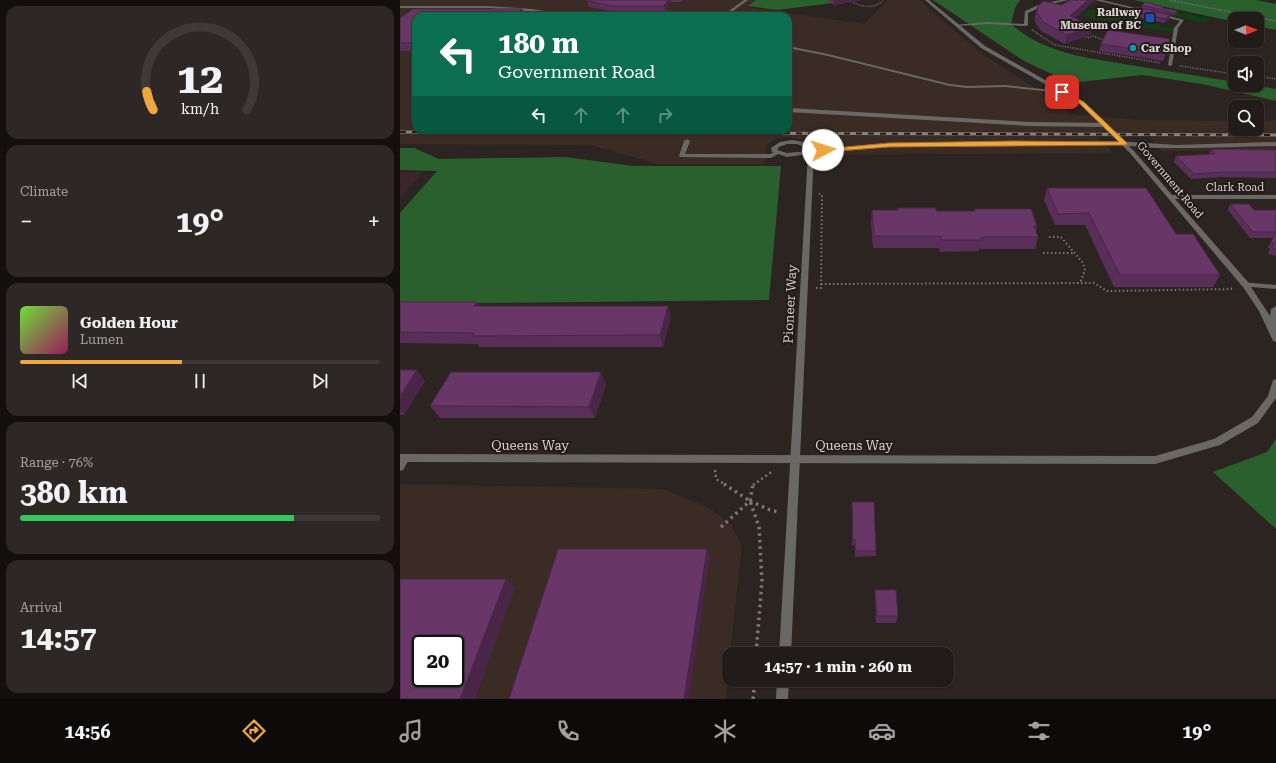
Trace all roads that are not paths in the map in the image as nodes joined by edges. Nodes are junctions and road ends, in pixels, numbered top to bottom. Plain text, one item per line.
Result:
1 (746, 0) edge
2 (927, 0) edge
3 (1066, 0) edge
4 (1097, 0) edge
5 (400, 7) edge
6 (546, 12) edge
7 (730, 12) edge
8 (957, 25) junction
9 (792, 48) edge
10 (1170, 65) road end
11 (1062, 92) junction
12 (792, 110) edge
13 (1106, 125) junction
14 (687, 141) dead end
15 (1125, 144) junction
16 (1276, 144) edge
17 (811, 152) junction
18 (777, 153) junction
19 (1170, 197) junction
20 (1276, 197) edge
21 (1245, 284) junction
22 (1276, 287) edge
23 (1276, 309) edge
24 (1272, 326) junction
25 (1276, 339) edge
26 (1276, 382) edge
27 (403, 458) edge
28 (794, 458) junction
29 (400, 467) edge
30 (784, 647) edge
31 (783, 687) edge
32 (782, 699) edge

1 - 7 street
2 - 8 street, Government Road
3 - 8 street
4 - 10 street
5 - 6 street
8 - 11 street, Government Road
9 - 11 street
11 - 13 street, Government Road
12 - 13 street
13 - 15 street, Government Road
14 - 18 street
15 - 16 street
15 - 17 street
15 - 19 street, Government Road
17 - 18 street
17 - 18 street
17 - 28 street, Pioneer Way
19 - 20 street, Clark Road
19 - 21 street, Government Road
21 - 22 street
21 - 24 street
23 - 24 street
24 - 25 street
26 - 28 street, Queens Way
27 - 28 street, Queens Way
27 - 29 street
28 - 30 street, Pioneer Way
31 - 32 street

